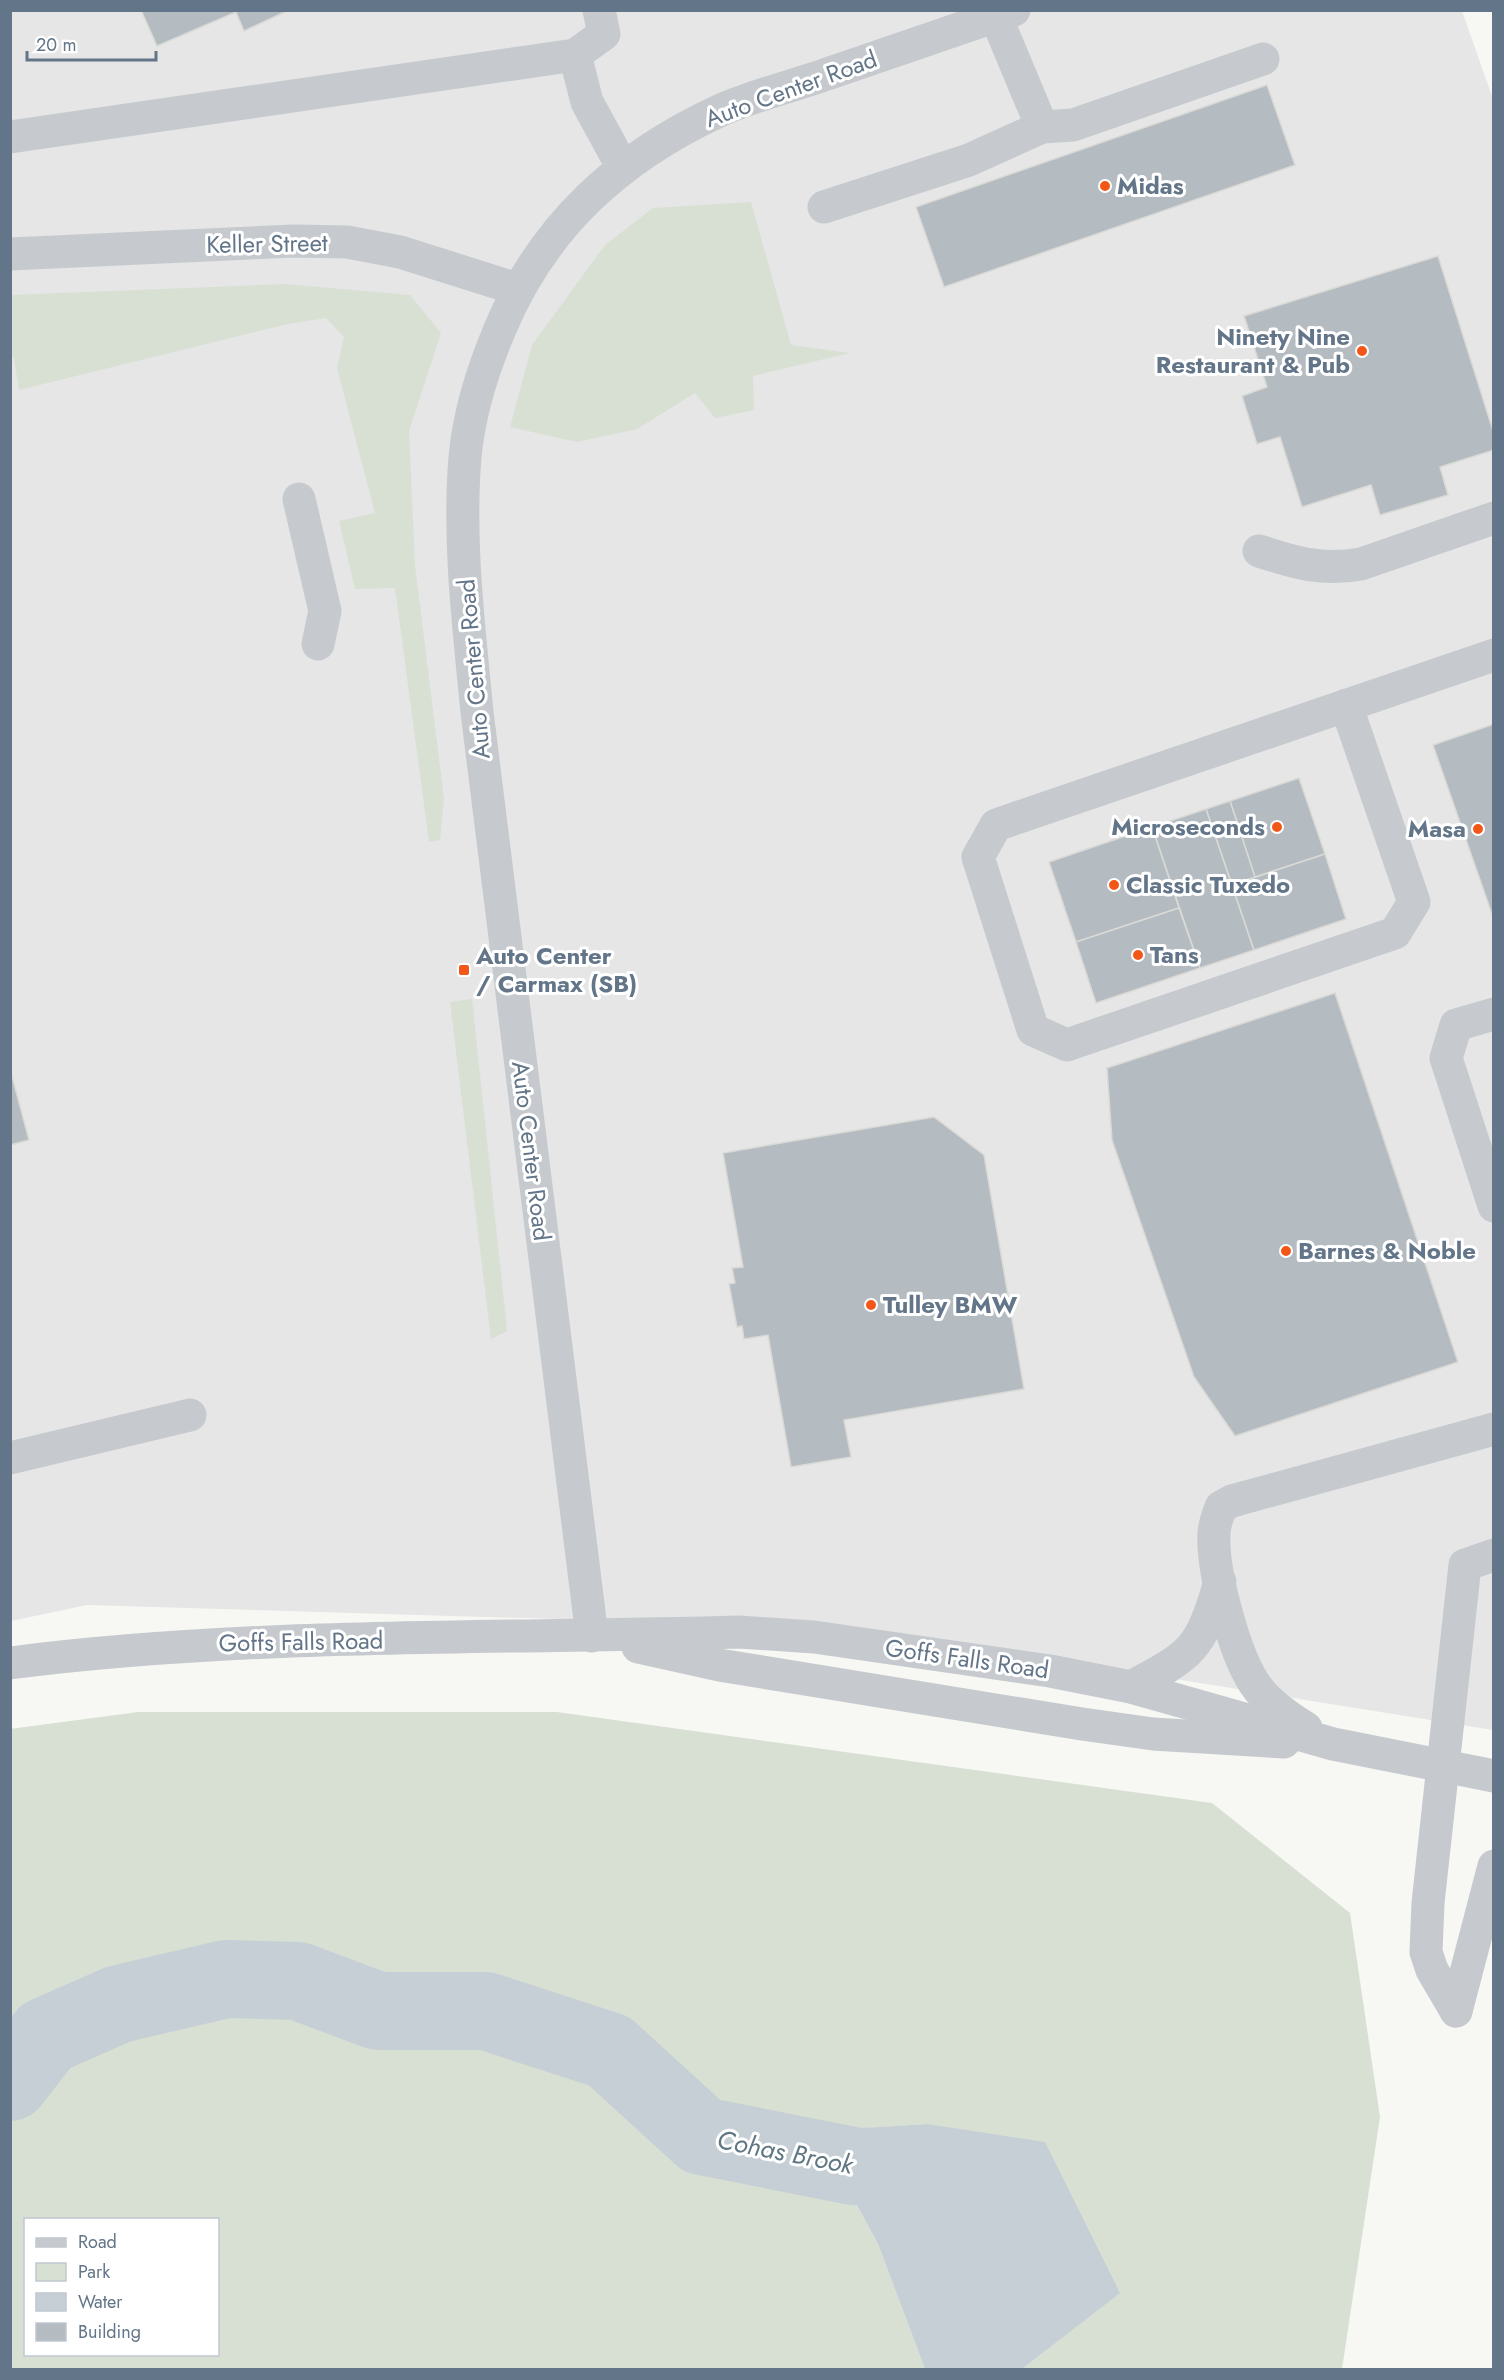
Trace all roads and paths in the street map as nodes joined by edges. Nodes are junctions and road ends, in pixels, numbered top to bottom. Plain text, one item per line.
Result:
1 (599, 10) edge
2 (1005, 14) edge
3 (575, 55) junction
4 (1263, 59) dead end
5 (1042, 127) junction
6 (10, 137) edge
7 (623, 168) junction
8 (824, 207) dead end
9 (10, 254) edge
10 (517, 289) junction
11 (299, 499) dead end
12 (1494, 518) edge
13 (1259, 551) dead end
14 (318, 644) dead end
15 (1494, 655) edge
16 (1346, 705) junction
17 (1494, 1014) edge
18 (1494, 1206) edge
19 (190, 1415) dead end
20 (1494, 1429) edge
21 (10, 1458) edge
22 (1494, 1556) edge
23 (1220, 1582) junction
24 (592, 1636) junction
25 (10, 1663) edge
26 (1131, 1687) junction
27 (1333, 1744) junction
28 (1443, 1766) junction
29 (1494, 1776) edge
30 (1494, 1866) edge

1 - 3 street
2 - 5 street
2 - 7 street, Auto Center Road
3 - 6 street
3 - 7 street
4 - 5 street
5 - 8 street
7 - 10 street, Auto Center Road
9 - 10 street, Keller Street
10 - 24 street, Auto Center Road
11 - 14 street
12 - 13 street
15 - 16 street
16 - 16 street
17 - 18 street
19 - 21 street
20 - 23 street
22 - 28 street
23 - 26 street
23 - 27 street
24 - 25 street, Goffs Falls Road
24 - 26 street, Goffs Falls Road
24 - 27 street, Goffs Falls Road
26 - 27 street, Goffs Falls Road
27 - 28 street, Goffs Falls Road
28 - 29 street, Goffs Falls Road
28 - 30 street

